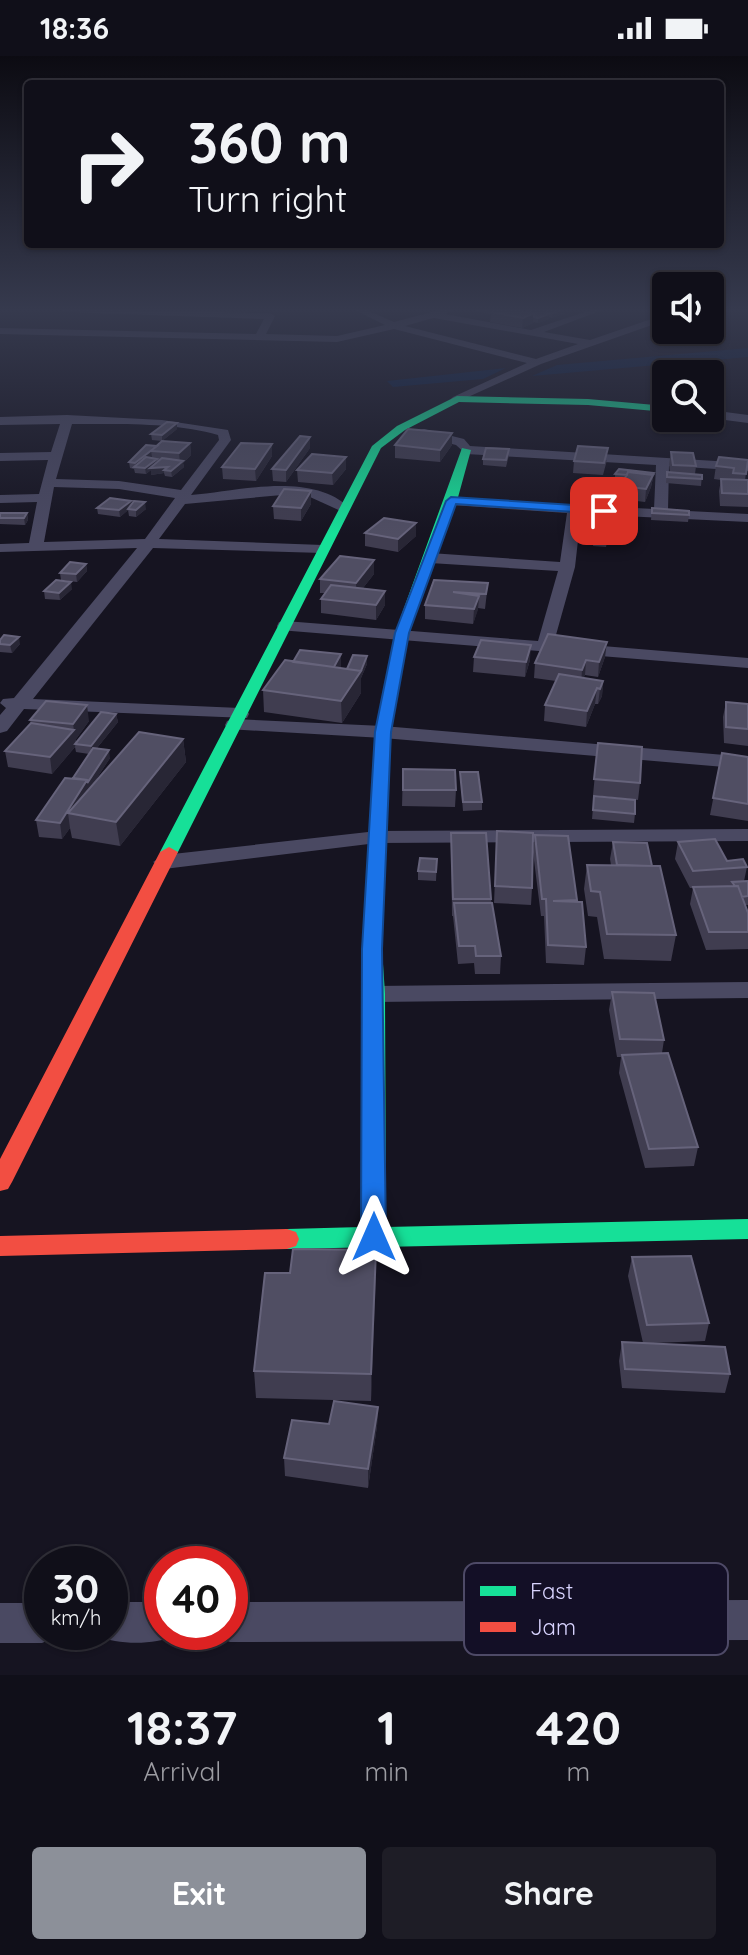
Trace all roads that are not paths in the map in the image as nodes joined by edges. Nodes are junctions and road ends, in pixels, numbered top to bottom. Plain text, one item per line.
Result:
1 (490, 385) edge
2 (457, 399) junction
3 (652, 408) edge
4 (724, 416) edge
5 (67, 419) junction
6 (748, 419) edge
7 (0, 421) edge
8 (401, 428) junction
9 (466, 450) junction
10 (57, 456) junction
11 (0, 457) edge
12 (663, 462) junction
13 (748, 467) edge
14 (47, 491) junction
15 (183, 498) junction
16 (0, 499) edge
17 (451, 501) junction
18 (343, 508) junction
19 (575, 509) junction
20 (661, 513) junction
21 (748, 518) edge
22 (149, 543) junction
23 (36, 547) junction
24 (0, 548) edge
25 (323, 549) junction
26 (430, 558) junction
27 (567, 567) junction
28 (285, 626) junction
29 (402, 633) junction
30 (545, 645) junction
31 (748, 663) edge
32 (9, 703) edge
33 (237, 720) junction
34 (0, 727) edge
35 (383, 732) junction
36 (748, 763) edge
37 (748, 835) edge
38 (377, 837) junction
39 (164, 862) junction
40 (748, 990) edge
41 (375, 994) junction
42 (0, 1182) edge
43 (748, 1229) edge
44 (374, 1237) junction
45 (0, 1246) edge
46 (728, 1620) edge
47 (748, 1620) edge
48 (464, 1621) edge
49 (248, 1622) edge
50 (0, 1623) edge
51 (24, 1623) edge

1 - 2 street
2 - 3 street
2 - 8 street
4 - 6 street
5 - 7 street
5 - 10 street
5 - 15 street
8 - 9 street
8 - 18 street
9 - 12 street
9 - 17 street
10 - 11 street
10 - 14 street
12 - 13 street
12 - 20 street
14 - 15 street
14 - 16 street
14 - 23 street
15 - 18 street
15 - 22 street
17 - 19 street
17 - 26 street
18 - 25 street
19 - 20 street
19 - 27 street
20 - 21 street
22 - 23 street
22 - 25 street
22 - 32 street
23 - 24 street
25 - 28 street
26 - 27 street
26 - 29 street
27 - 30 street
28 - 29 street
28 - 33 street
29 - 30 street
29 - 35 street
30 - 31 street
32 - 33 street
32 - 34 street
33 - 35 street
33 - 39 street
35 - 36 street
35 - 38 street
37 - 38 street
38 - 39 street
38 - 41 street
39 - 42 street
40 - 41 street
41 - 44 street
43 - 44 street
44 - 45 street
46 - 47 street
48 - 49 street
50 - 51 street

